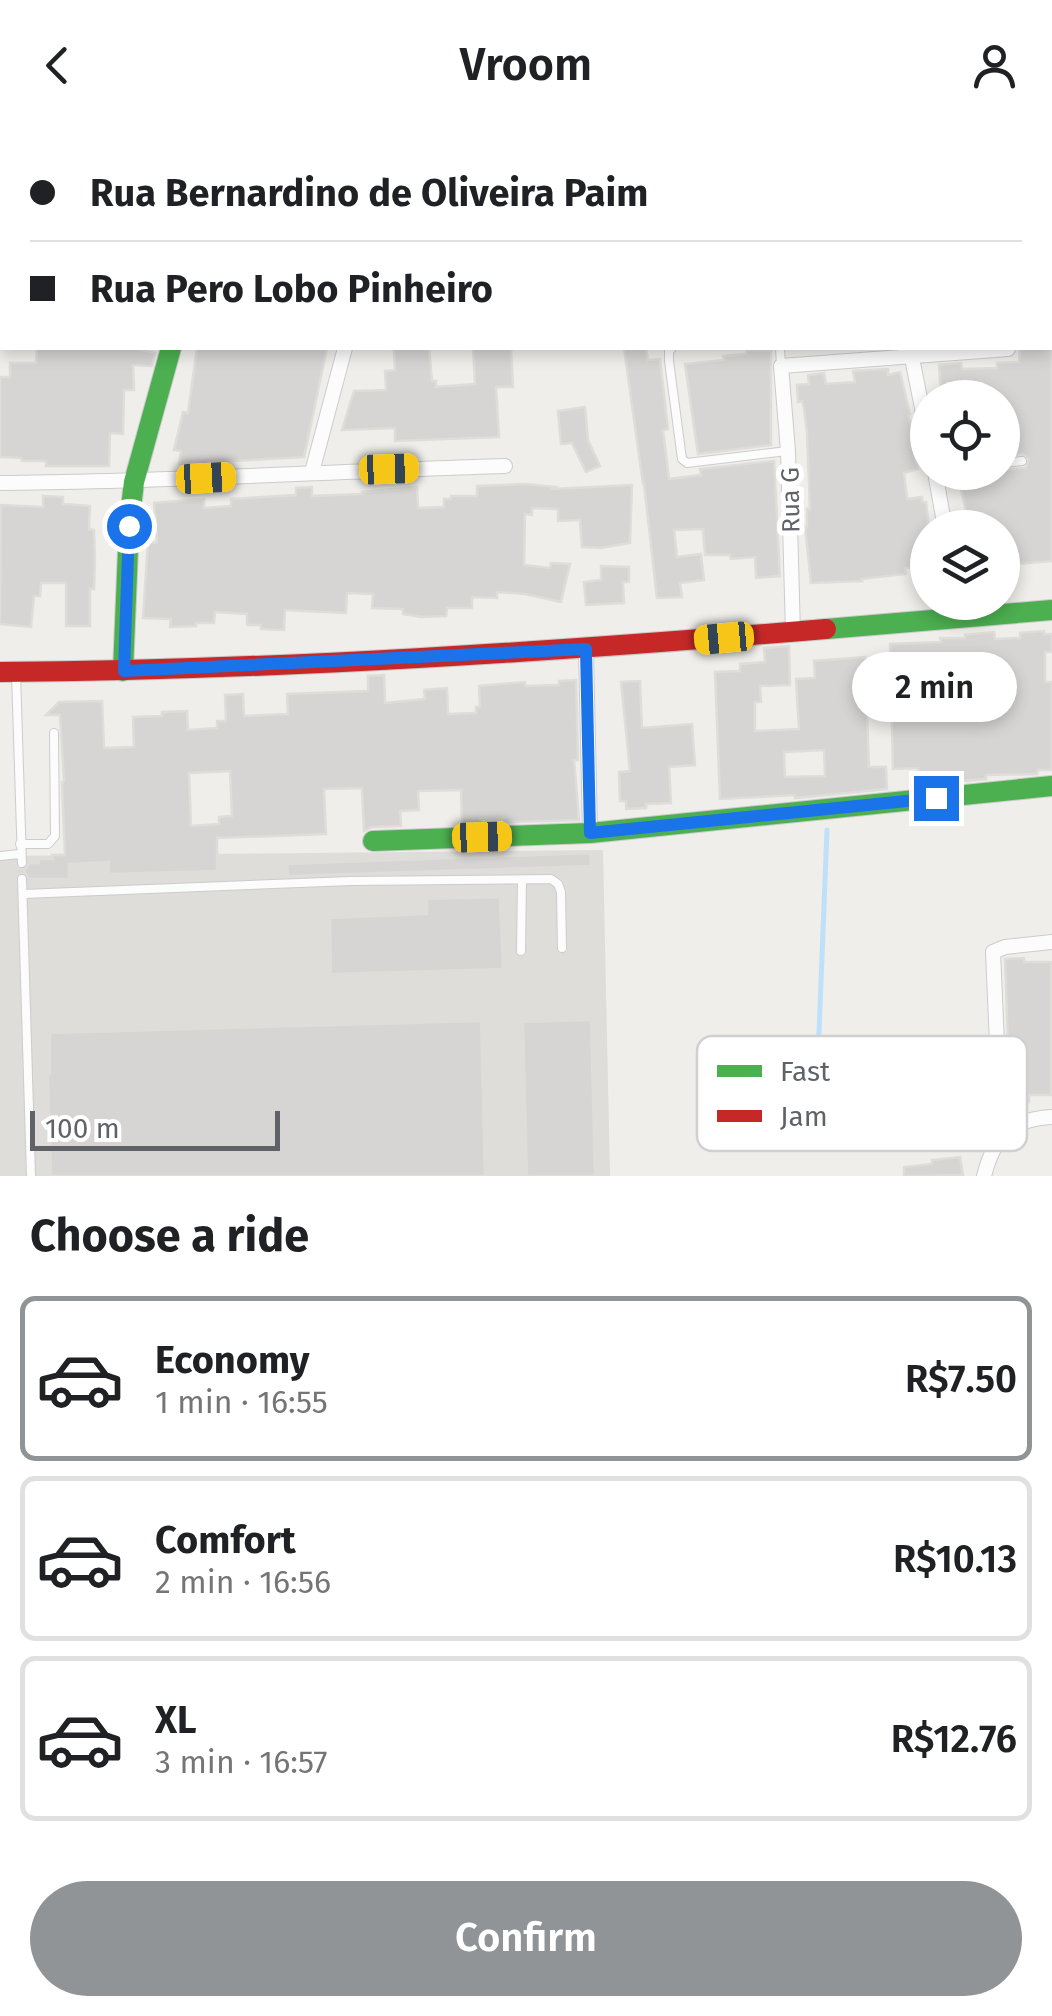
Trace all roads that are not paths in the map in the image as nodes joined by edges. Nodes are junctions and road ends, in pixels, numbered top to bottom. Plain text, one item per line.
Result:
1 (170, 350) edge
2 (344, 350) edge
3 (670, 350) edge
4 (780, 350) edge
5 (976, 350) edge
6 (911, 352) edge
7 (781, 366) junction
8 (917, 380) edge
9 (788, 451) junction
10 (505, 466) dead end
11 (312, 472) junction
12 (134, 482) junction
13 (0, 483) edge
14 (1020, 610) edge
15 (1052, 610) edge
16 (910, 617) edge
17 (793, 633) junction
18 (586, 649) junction
19 (124, 671) junction
20 (8, 672) edge
21 (54, 733) dead end
22 (1052, 786) edge
23 (590, 833) junction
24 (373, 842) dead end
25 (21, 854) junction
26 (0, 856) edge
27 (22, 879) dead end
28 (522, 880) junction
29 (23, 894) junction
30 (1052, 942) edge
31 (562, 948) dead end
32 (521, 951) dead end
33 (998, 1036) edge
34 (1052, 1117) edge
35 (1027, 1120) edge
36 (992, 1151) edge
37 (31, 1176) edge
38 (984, 1176) edge

1 - 12 main road
2 - 11 street
3 - 9 lane
4 - 7 lane
5 - 6 street
6 - 7 street
6 - 8 street
7 - 9 street, Rua G
9 - 17 street, Rua G
10 - 11 street
11 - 12 street
12 - 13 street
12 - 19 main road
14 - 15 main road
16 - 17 main road
17 - 18 main road
18 - 19 main road
18 - 23 street
19 - 20 main road
20 - 25 lane
21 - 25 lane
22 - 23 main road
23 - 24 main road
25 - 26 lane
27 - 29 lane
28 - 29 lane
28 - 31 lane
28 - 32 lane
29 - 37 lane
30 - 33 street
34 - 35 street
36 - 38 street

